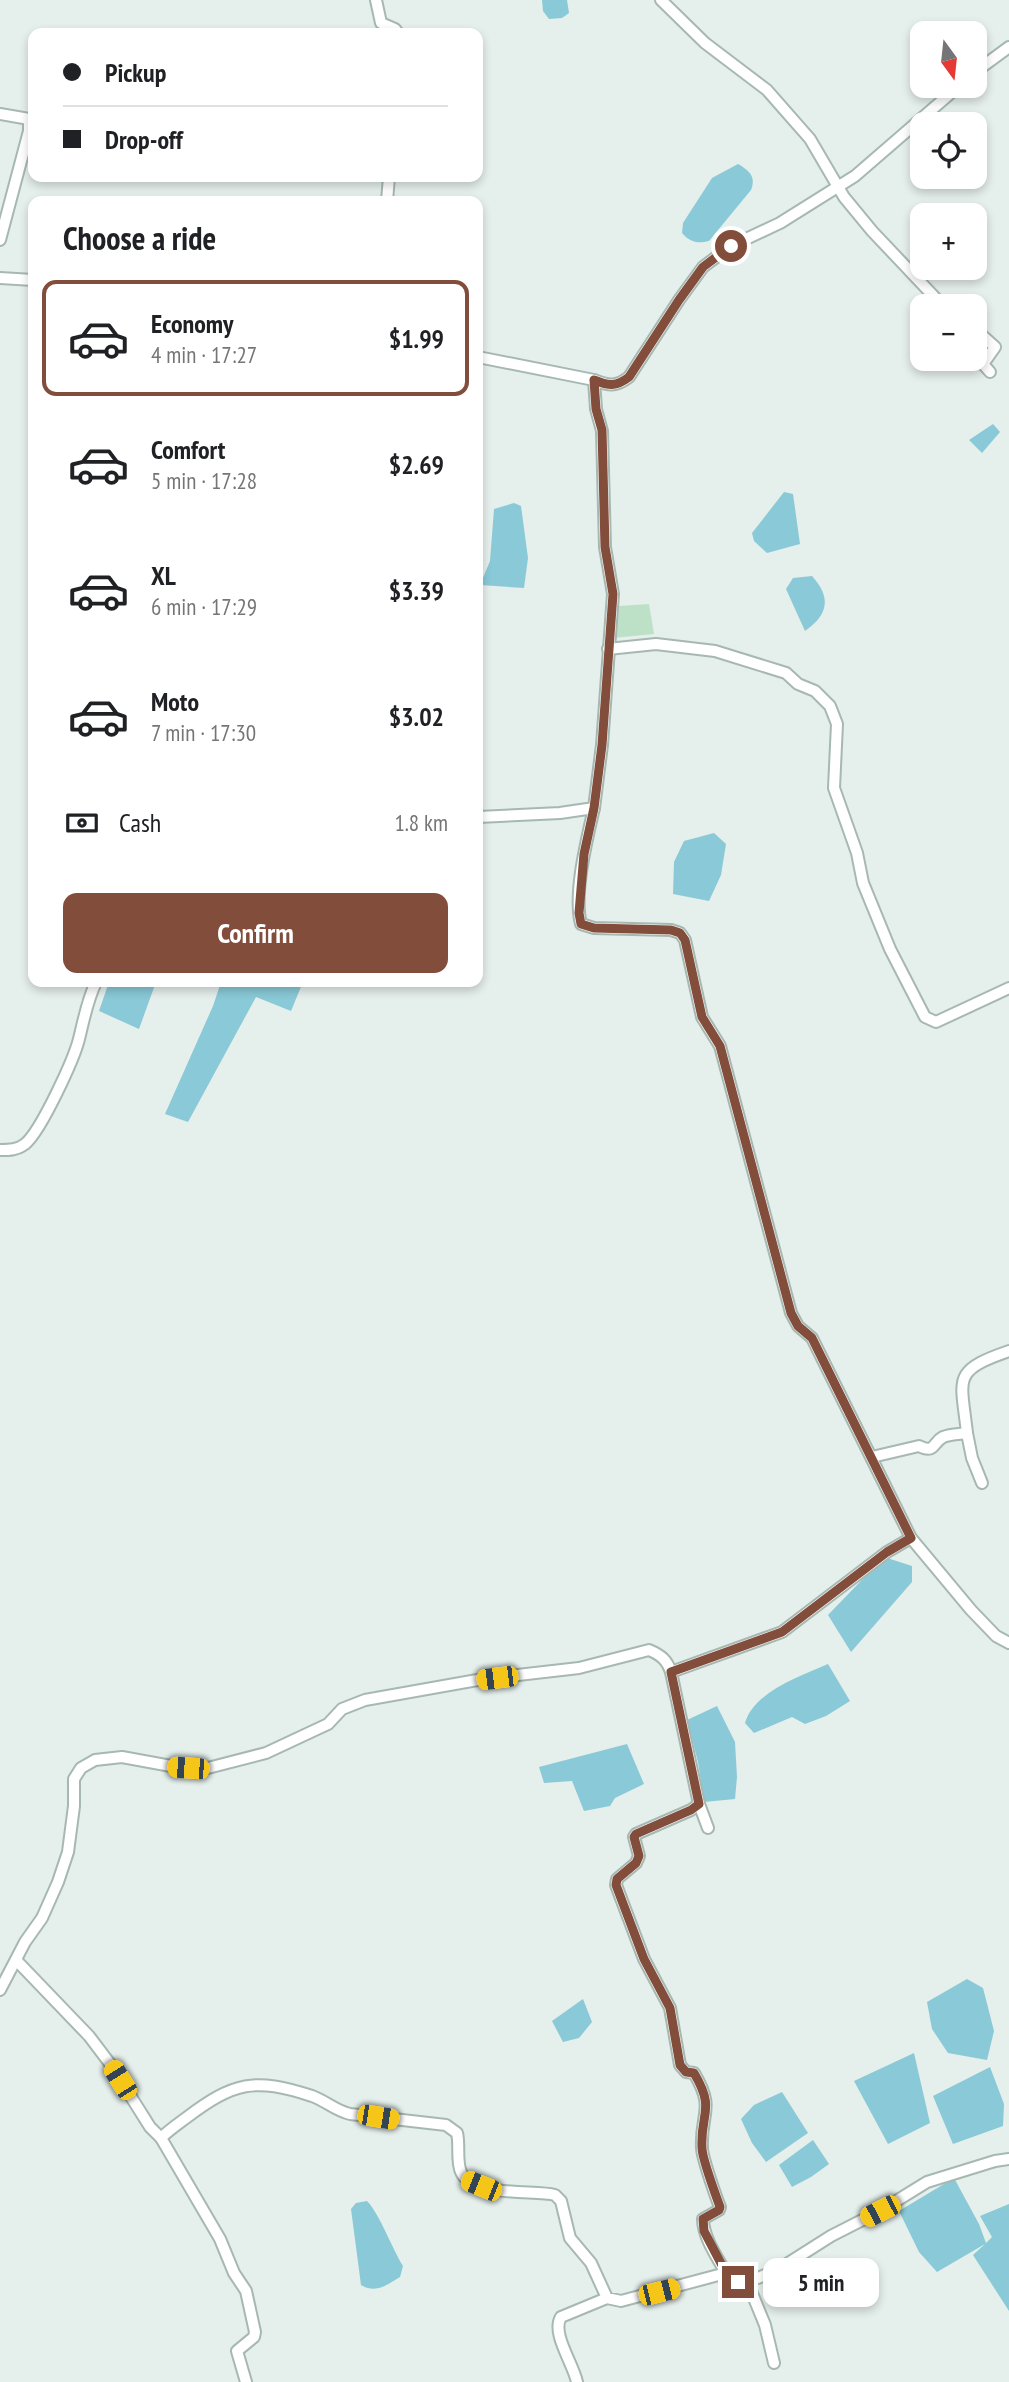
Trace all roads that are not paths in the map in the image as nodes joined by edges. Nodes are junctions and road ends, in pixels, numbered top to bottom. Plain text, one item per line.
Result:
1 (376, 0) edge
2 (661, 0) edge
3 (393, 28) edge
4 (1009, 47) edge
5 (987, 63) edge
6 (946, 98) edge
7 (0, 114) edge
8 (28, 119) edge
9 (28, 135) edge
10 (839, 186) junction
11 (0, 240) edge
12 (0, 278) edge
13 (28, 280) edge
14 (932, 294) edge
15 (987, 340) edge
16 (483, 358) edge
17 (987, 358) edge
18 (987, 369) edge
19 (989, 372) dead end
20 (594, 380) junction
21 (608, 649) junction
22 (594, 808) junction
23 (483, 817) edge
24 (94, 987) edge
25 (1009, 988) edge
26 (0, 1150) edge
27 (1009, 1351) edge
28 (967, 1433) junction
29 (872, 1457) junction
30 (982, 1483) dead end
31 (911, 1538) junction
32 (1009, 1643) edge
33 (671, 1672) junction
34 (699, 1804) junction
35 (708, 1828) dead end
36 (16, 1960) junction
37 (0, 1990) edge
38 (161, 2138) junction
39 (1009, 2159) edge
40 (726, 2273) junction
41 (747, 2281) junction
42 (607, 2298) junction
43 (774, 2363) dead end
44 (246, 2382) edge
45 (577, 2382) edge

1 - 3 street
2 - 10 street
4 - 5 street
6 - 10 street
7 - 8 street
9 - 11 street
10 - 14 street
10 - 20 street
12 - 13 street
15 - 17 street
16 - 20 street
18 - 19 street
20 - 21 street
21 - 22 street
21 - 25 street
22 - 23 street
22 - 29 street
24 - 26 street
27 - 28 street
28 - 29 street
28 - 30 street
29 - 31 street
31 - 32 street
31 - 33 street
33 - 34 street
33 - 36 street
34 - 35 street
34 - 40 street
36 - 37 street
36 - 38 street
38 - 42 street
38 - 44 street
39 - 41 street
40 - 41 street
40 - 42 street
41 - 43 street
42 - 45 street

